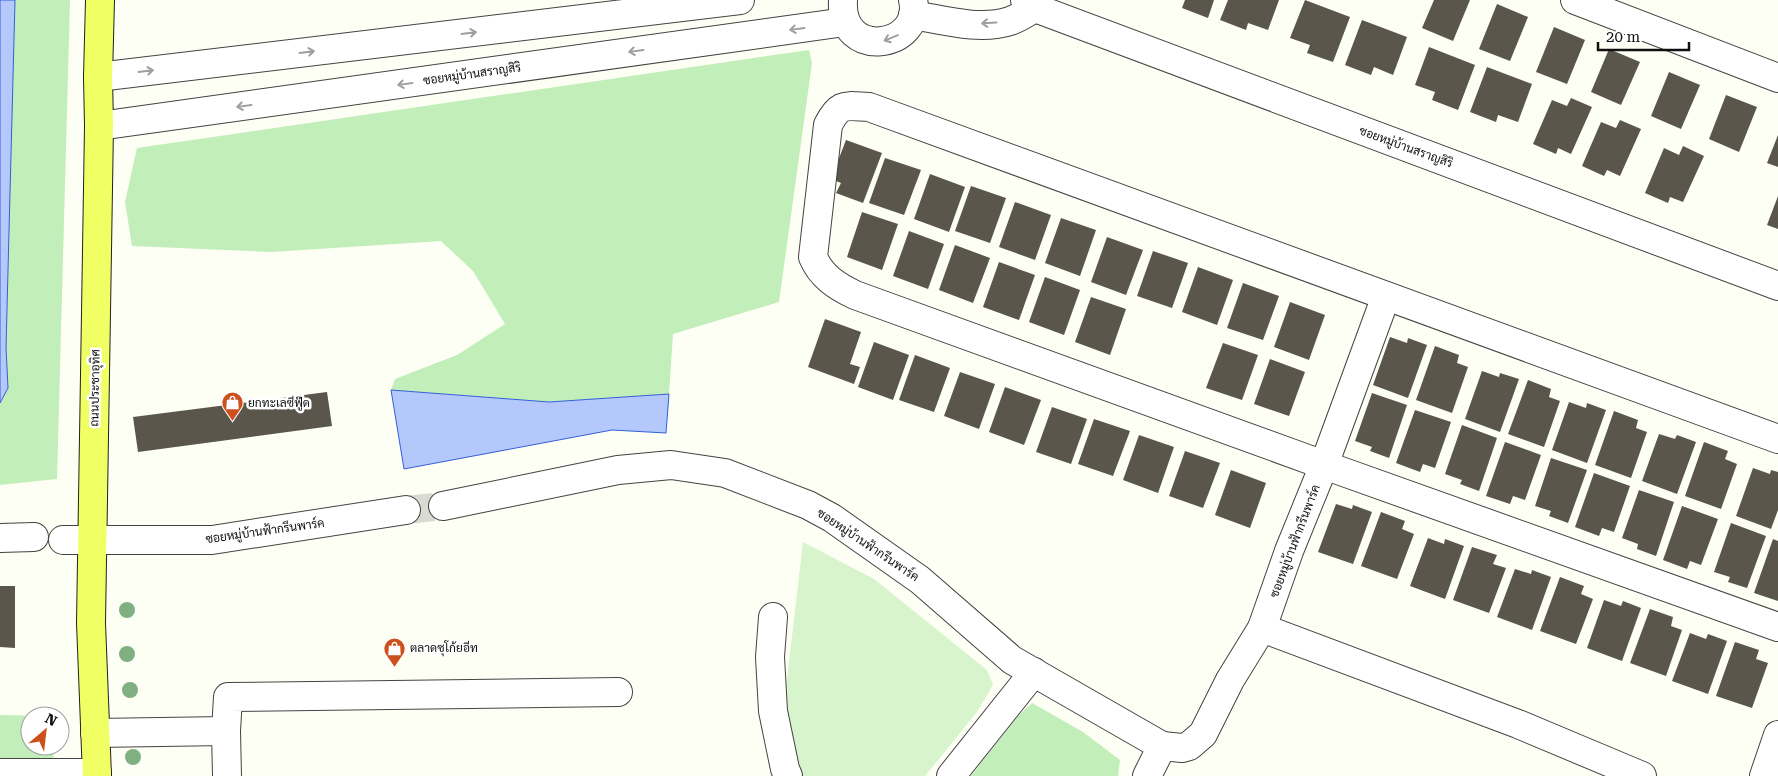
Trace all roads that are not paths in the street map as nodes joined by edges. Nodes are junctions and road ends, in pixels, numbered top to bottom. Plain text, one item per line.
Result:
1 (100, 0) edge
2 (740, 0) edge
3 (1575, 0) edge
4 (1030, 4) edge
5 (913, 7) edge
6 (844, 11) edge
7 (98, 77) junction
8 (1778, 78) edge
9 (99, 126) junction
10 (1778, 286) edge
11 (1386, 296) junction
12 (1778, 439) edge
13 (1324, 465) junction
14 (443, 506) tunnel mouth
15 (406, 510) tunnel mouth
16 (34, 537) dead end
17 (0, 538) edge
18 (64, 540) dead end
19 (92, 540) junction
20 (773, 617) dead end
21 (1778, 627) edge
22 (1262, 628) junction
23 (1034, 672) junction
24 (618, 692) dead end
25 (226, 731) junction
26 (95, 733) junction
27 (1778, 735) edge
28 (1162, 746) junction
29 (0, 773) edge
30 (97, 775) edge
31 (227, 776) edge
32 (788, 776) edge
33 (951, 776) edge
34 (1147, 776) edge
35 (1642, 776) edge
36 (1764, 776) edge

1 - 7 main road, ถนนประชาอุทิศ
7 -> 2 street
3 - 8 street
4 -> 5 street, ซอยหมู่บ้านสราญสิริ
4 - 10 street, ซอยหมู่บ้านสราญสิริ
5 -> 6 street, ซอยหมู่บ้านสราญสิริ
6 -> 9 street, ซอยหมู่บ้านสราญสิริ
7 - 9 main road, ถนนประชาอุทิศ
9 - 19 main road, ถนนประชาอุทิศ
11 - 12 street
11 - 13 street, ซอยหมู่บ้านฟ้ากรีนพาร์ค
11 - 13 street
13 - 21 street
13 - 22 street, ซอยหมู่บ้านฟ้ากรีนพาร์ค
14 - 23 street, ซอยหมู่บ้านฟ้ากรีนพาร์ค
15 - 19 street, ซอยหมู่บ้านฟ้ากรีนพาร์ค
16 - 17 street
18 - 19 street, ซอยหมู่บ้านฟ้ากรีนพาร์ค
19 - 26 main road, ถนนประชาอุทิศ
20 - 32 street
22 - 28 street, ซอยหมู่บ้านฟ้ากรีนพาร์ค
22 - 35 street
23 - 28 street, ซอยหมู่บ้านฟ้ากรีนพาร์ค
23 - 33 street
24 - 25 street
25 - 26 street
25 - 31 street
26 - 30 main road, ถนนประชาอุทิศ
27 - 36 street
28 - 34 street
29 - 30 street

